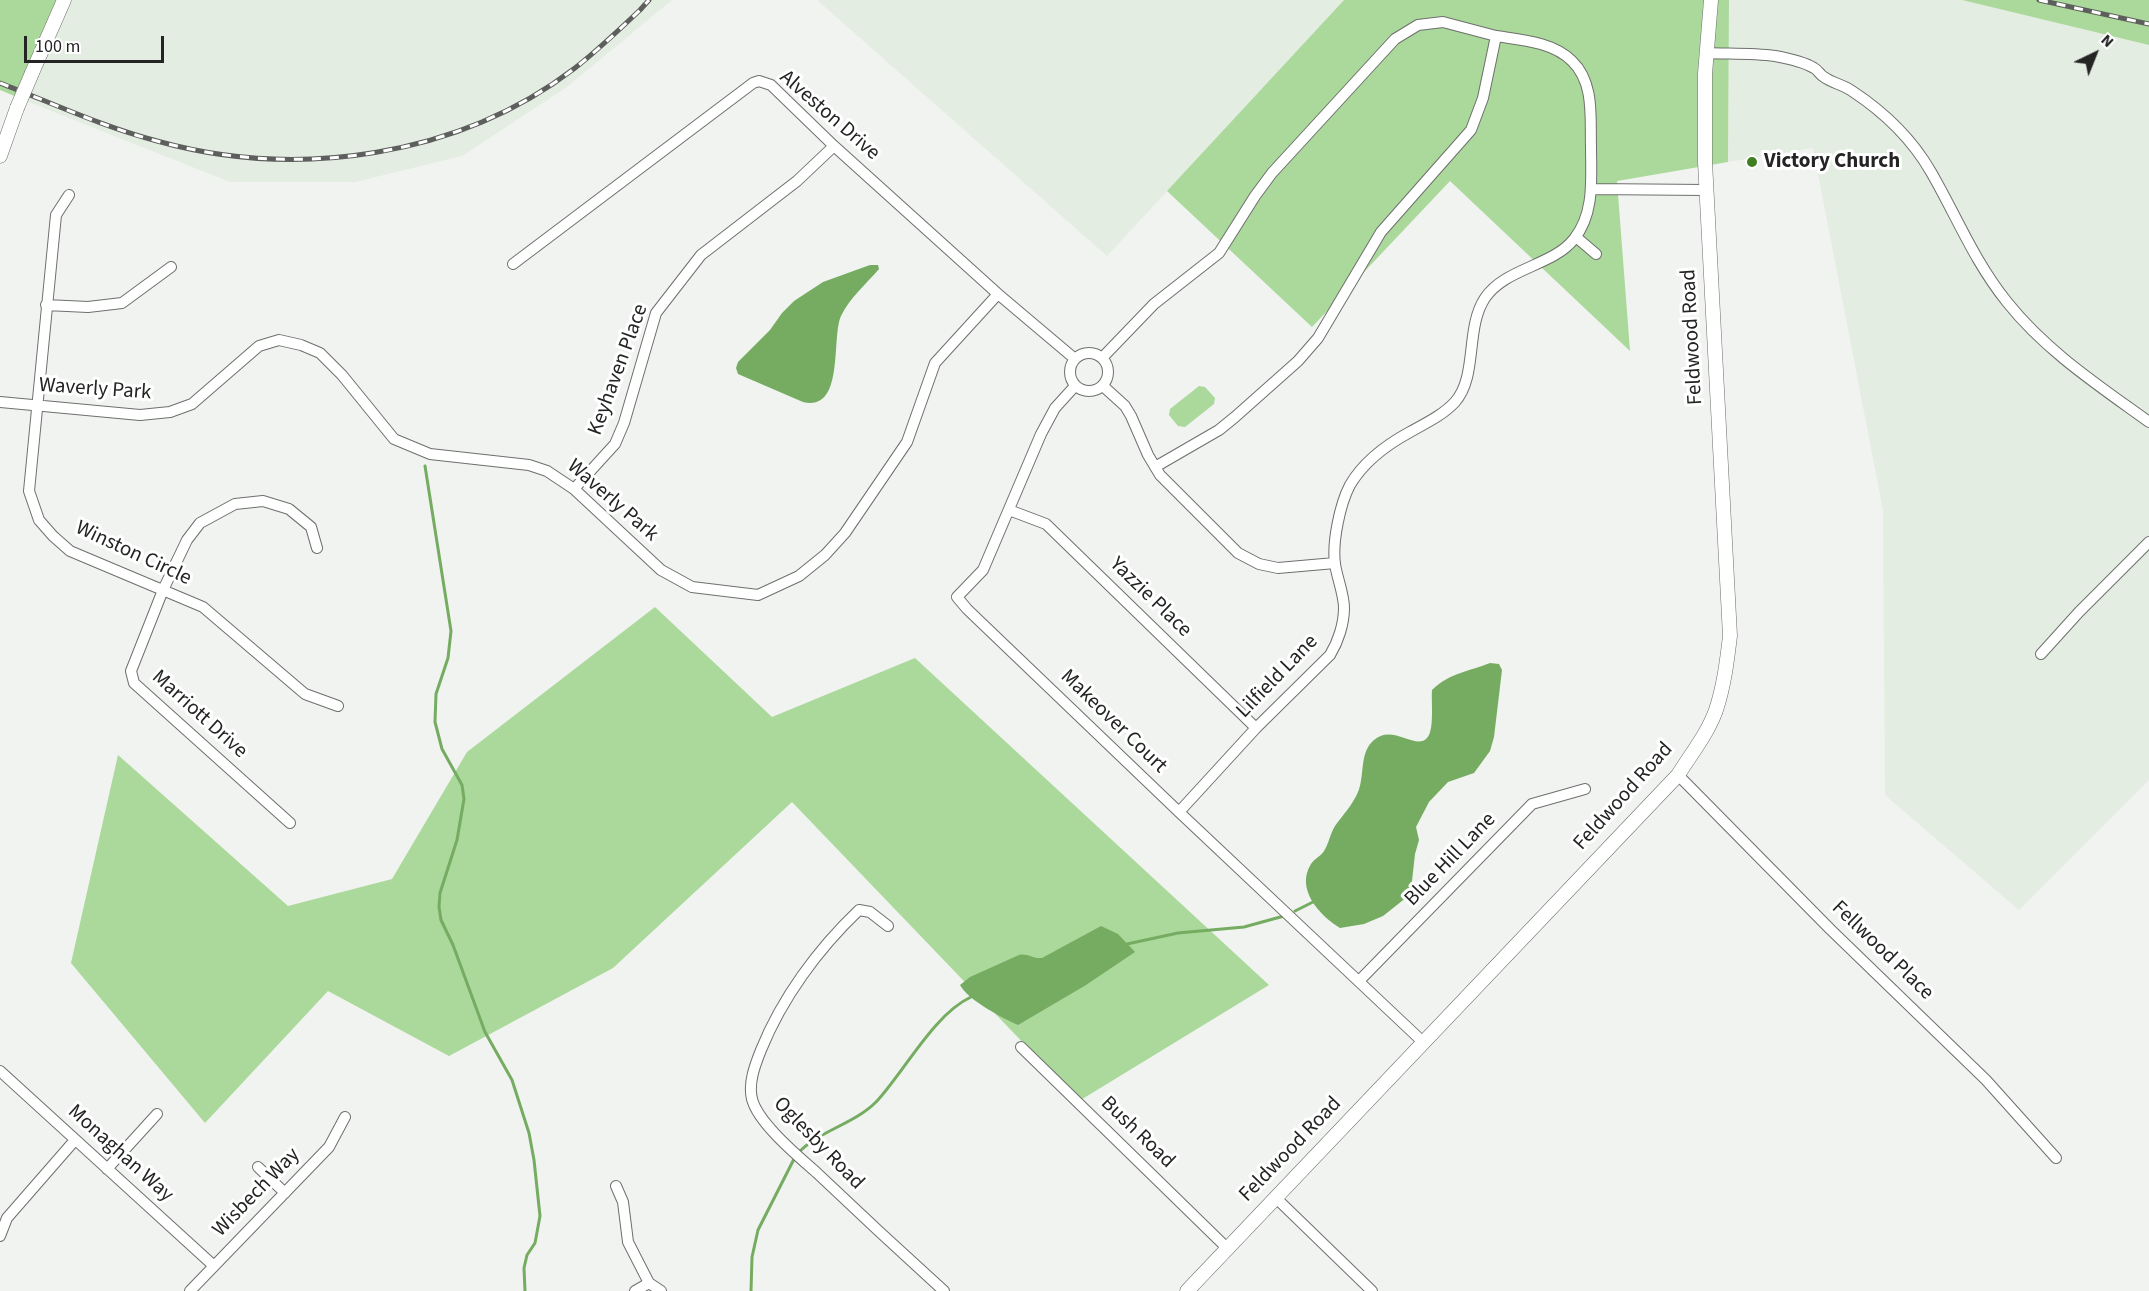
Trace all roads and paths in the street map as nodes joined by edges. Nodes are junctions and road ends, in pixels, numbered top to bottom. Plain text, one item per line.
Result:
1 (64, 0) edge
2 (1711, 0) edge
3 (1496, 36) junction
4 (1706, 53) junction
5 (834, 146) junction
6 (0, 156) edge
7 (1591, 189) junction
8 (1706, 190) junction
9 (69, 195) dead end
10 (1576, 237) junction
11 (1596, 254) dead end
12 (513, 264) dead end
13 (171, 267) dead end
14 (998, 294) junction
15 (46, 305) junction
16 (1102, 358) junction
17 (1075, 359) junction
18 (1075, 386) junction
19 (1103, 386) junction
20 (0, 402) edge
21 (36, 406) junction
22 (2149, 422) edge
23 (1155, 467) junction
24 (574, 489) junction
25 (1009, 510) junction
26 (2149, 542) edge
27 (318, 548) dead end
28 (1335, 563) junction
29 (163, 590) junction
30 (2041, 654) dead end
31 (338, 706) dead end
32 (1256, 728) junction
33 (1678, 775) junction
34 (1585, 789) dead end
35 (1179, 812) junction
36 (290, 823) dead end
37 (888, 926) dead end
38 (1359, 981) junction
39 (1423, 1042) junction
40 (1021, 1047) dead end
41 (0, 1071) edge
42 (157, 1113) dead end
43 (345, 1117) dead end
44 (75, 1140) junction
45 (2056, 1158) dead end
46 (258, 1167) dead end
47 (107, 1169) junction
48 (616, 1186) dead end
49 (285, 1193) junction
50 (1275, 1197) junction
51 (0, 1236) edge
52 (1227, 1248) junction
53 (214, 1266) junction
54 (649, 1283) junction
55 (190, 1291) edge
56 (635, 1291) edge
57 (661, 1291) edge
58 (944, 1291) edge
59 (1187, 1291) edge
60 (1372, 1291) edge

1 - 6 street, bridge
2 - 4 street, Feldwood Road
3 - 7 street
3 - 16 street
3 - 23 street
4 - 8 street, Feldwood Road
4 - 22 street
5 - 12 street, Alveston Drive
5 - 14 street, Alveston Drive
5 - 24 street, Keyhaven Place
7 - 8 street
7 - 10 street
8 - 33 street, Feldwood Road
9 - 15 street, Winston Circle
10 - 11 street
10 - 28 street, Lilfield Lane
13 - 15 street
14 - 17 street, Alveston Drive
14 - 24 street, Waverly Park
15 - 21 street, Winston Circle
16 - 17 street
16 - 19 street
17 - 18 street
18 - 19 street
18 - 25 street, Makeover Court
19 - 23 street
20 - 21 street, Waverly Park
21 - 24 street, Waverly Park
21 - 29 street, Winston Circle
23 - 28 street
25 - 32 street, Yazzie Place
25 - 35 street, Makeover Court
26 - 30 street
27 - 29 street, Marriott Drive
28 - 32 street, Lilfield Lane
29 - 31 street, Winston Circle
29 - 36 street, Marriott Drive
32 - 35 street, Lilfield Lane
33 - 39 street, Feldwood Road
33 - 45 street, Fellwood Place
34 - 38 street, Blue Hill Lane
35 - 38 street, Makeover Court
37 - 58 street, Oglesby Road
38 - 39 street, Makeover Court
39 - 50 street, Feldwood Road
40 - 52 street, Bush Road
41 - 44 street, Monaghan Way
42 - 47 street
43 - 49 street, Wisbech Way
44 - 47 street, Monaghan Way
44 - 51 street
46 - 49 street
47 - 53 street, Monaghan Way
48 - 54 street
49 - 53 street, Wisbech Way
50 - 52 street, Feldwood Road
50 - 60 street
52 - 59 street, Feldwood Road
53 - 55 street, Wisbech Way
54 - 56 street
54 - 57 street

